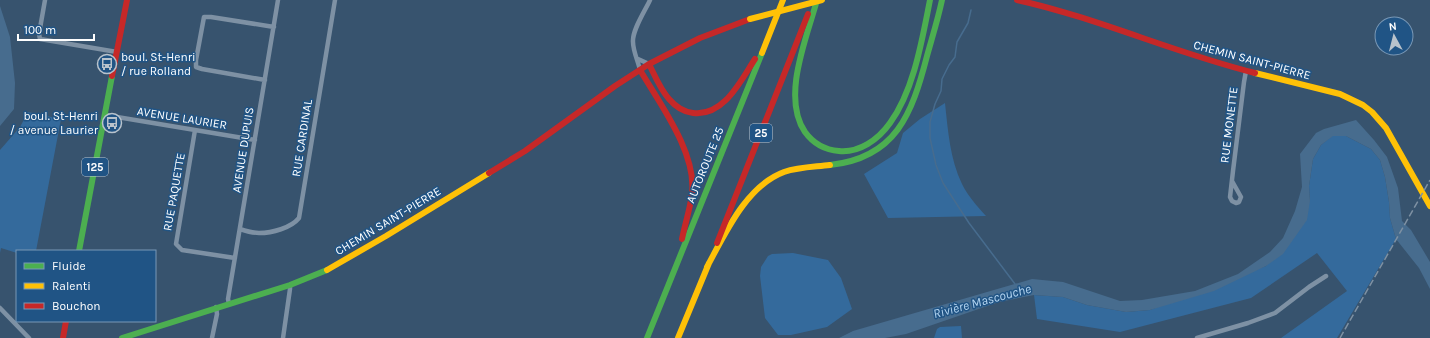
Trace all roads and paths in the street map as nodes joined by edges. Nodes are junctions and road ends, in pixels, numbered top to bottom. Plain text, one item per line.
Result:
1 (45, 0) edge
2 (127, 0) edge
3 (278, 0) edge
4 (335, 0) edge
5 (650, 0) edge
6 (783, 0) edge
7 (815, 0) edge
8 (822, 0) edge
9 (930, 0) edge
10 (942, 0) edge
11 (1017, 0) edge
12 (274, 27) junction
13 (765, 45) junction
14 (117, 52) junction
15 (638, 59) junction
16 (649, 64) junction
17 (640, 70) junction
18 (1246, 71) junction
19 (265, 80) junction
20 (105, 115) junction
21 (195, 130) junction
22 (255, 140) junction
23 (1232, 181) dead end
24 (1430, 206) edge
25 (240, 229) junction
26 (79, 250) edge
27 (235, 258) junction
28 (707, 267) junction
29 (674, 270) junction
30 (1326, 276) dead end
31 (290, 285) junction
32 (228, 304) junction
33 (216, 307) junction
34 (0, 308) edge
35 (66, 322) edge
36 (29, 338) edge
37 (62, 338) edge
38 (122, 338) edge
39 (212, 338) edge
40 (283, 338) edge
41 (647, 338) edge
42 (678, 338) edge
43 (1197, 338) edge

1 - 14 street
2 - 14 main road, 125
3 - 12 street, AVENUE DUPUIS
4 - 25 street, RUE CARDINAL
5 - 15 street
6 - 13 main road, AUTOROUTE 25 / 25
7 - 9 main road
7 - 28 main road, 25
8 - 16 main road, CHEMIN SAINT-PIERRE, bridge
10 - 28 main road
11 - 18 main road, CHEMIN SAINT-PIERRE
12 - 19 street, AVENUE DUPUIS
12 - 19 street
13 - 16 main road
13 - 29 main road, AUTOROUTE 25 / 25
14 - 20 main road, 125
15 - 16 street
15 - 17 street
16 - 17 main road, CHEMIN SAINT-PIERRE
17 - 29 main road
17 - 31 main road, CHEMIN SAINT-PIERRE
18 - 23 street, RUE MONETTE
18 - 24 main road, CHEMIN SAINT-PIERRE
19 - 22 street, AVENUE DUPUIS
20 - 21 street, AVENUE LAURIER
20 - 26 main road, 125
21 - 22 street, AVENUE LAURIER
21 - 27 street, RUE PAQUETTE
22 - 25 street, AVENUE DUPUIS
25 - 27 street, AVENUE DUPUIS
27 - 32 street, AVENUE DUPUIS
28 - 42 main road, 25
29 - 41 main road, AUTOROUTE 25 / 25
30 - 43 street
31 - 32 main road, CHEMIN SAINT-PIERRE
31 - 40 street
32 - 33 main road, CHEMIN SAINT-PIERRE
33 - 38 main road, CHEMIN SAINT-PIERRE
33 - 39 street
34 - 36 street
35 - 37 main road

